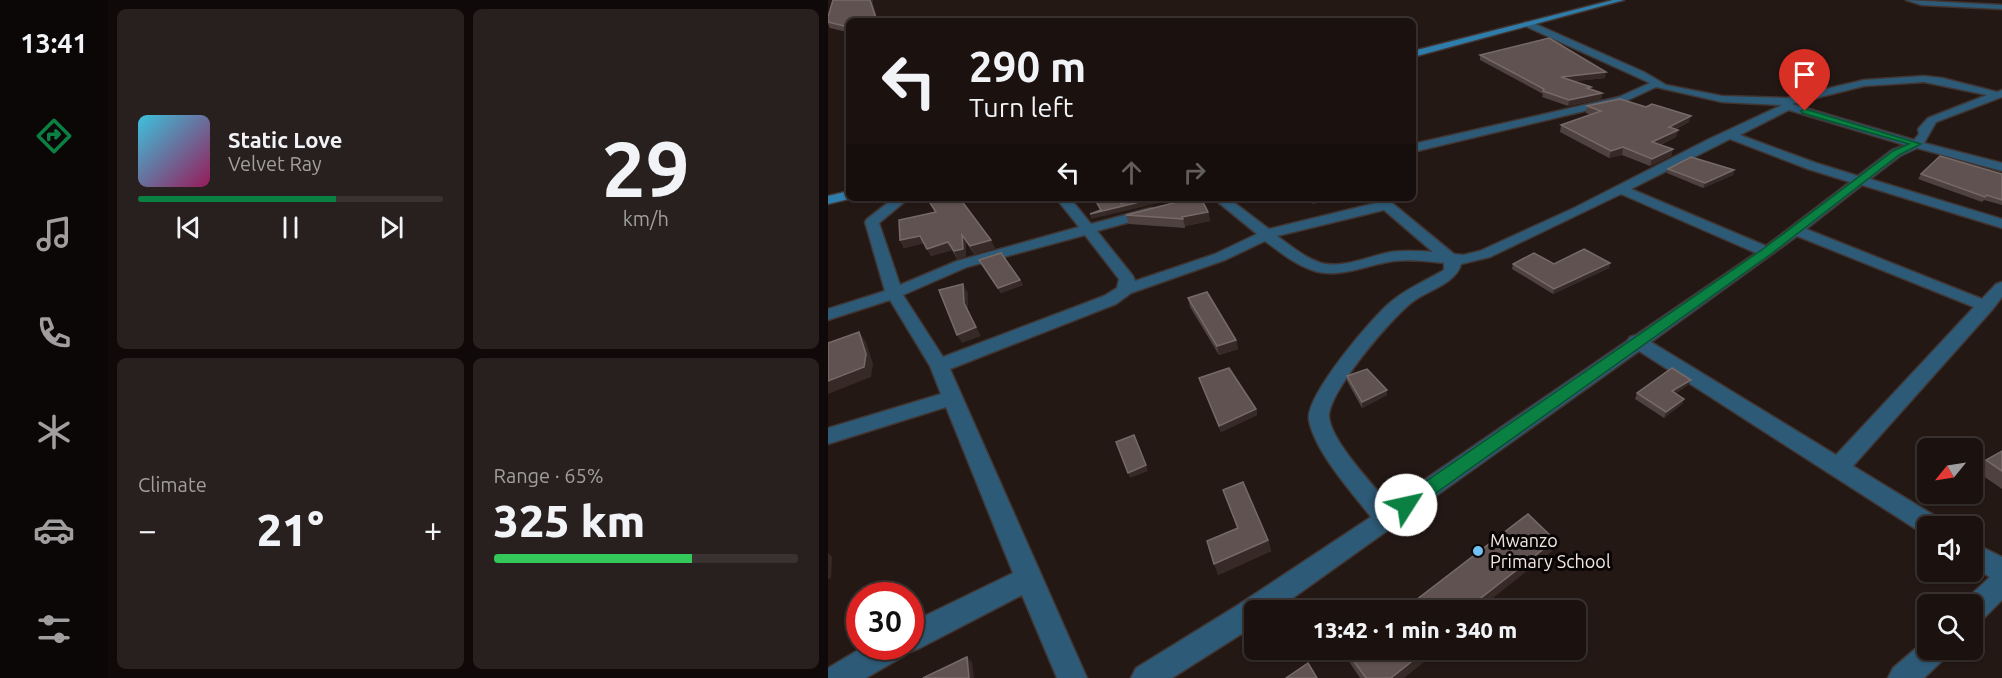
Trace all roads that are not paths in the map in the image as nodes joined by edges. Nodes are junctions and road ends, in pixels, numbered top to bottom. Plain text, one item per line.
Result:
1 (1621, 0) edge
2 (1909, 0) edge
3 (1974, 0) edge
4 (2002, 7) edge
5 (1528, 24) junction
6 (1416, 53) edge
7 (1655, 84) junction
8 (2000, 94) edge
9 (1722, 99) junction
10 (1787, 103) junction
11 (1730, 108) dead end
12 (1736, 128) junction
13 (1917, 144) junction
14 (1416, 147) edge
15 (2002, 167) edge
16 (1861, 179) junction
17 (1623, 190) junction
18 (846, 196) edge
19 (828, 200) edge
20 (898, 201) edge
21 (1066, 201) edge
22 (1224, 201) edge
23 (1382, 201) edge
24 (1168, 207) edge
25 (2002, 224) edge
26 (1085, 228) junction
27 (1795, 230) junction
28 (1268, 234) junction
29 (1767, 252) junction
30 (1451, 260) junction
31 (2001, 289) edge
32 (1125, 290) junction
33 (894, 293) junction
34 (1986, 306) junction
35 (828, 315) edge
36 (1636, 341) junction
37 (939, 366) junction
38 (954, 397) junction
39 (828, 436) edge
40 (1838, 468) junction
41 (1917, 517) edge
42 (1387, 519) junction
43 (1983, 560) edge
44 (2002, 571) edge
45 (1028, 579) junction
46 (2002, 582) edge
47 (1983, 600) edge
48 (924, 631) edge
49 (870, 660) edge
50 (1922, 660) edge
51 (838, 678) edge
52 (1072, 678) edge
53 (1146, 678) edge
54 (1903, 678) edge

1 - 5 street
2 - 4 street
3 - 4 street
5 - 6 street
5 - 7 street
7 - 9 street
7 - 14 street
8 - 10 street
8 - 13 street
9 - 10 street
9 - 11 street
10 - 12 street
10 - 13 street
12 - 16 street
12 - 17 street
13 - 15 street
13 - 16 street
16 - 25 street
16 - 27 street
17 - 29 street
17 - 30 street
18 - 19 street
20 - 33 street
21 - 26 street
22 - 28 street
23 - 28 street
23 - 30 street
24 - 26 street
26 - 32 street
26 - 33 street
27 - 29 street
27 - 34 street
28 - 30 street
28 - 32 street
29 - 36 street
30 - 42 street
31 - 34 street
32 - 37 street
33 - 35 street
33 - 37 street
34 - 40 street
36 - 40 street
36 - 42 street
37 - 38 street
38 - 39 street
38 - 45 street
40 - 41 street
42 - 53 street
43 - 44 street
45 - 48 street
45 - 52 street
46 - 47 street
49 - 51 street
50 - 54 street

